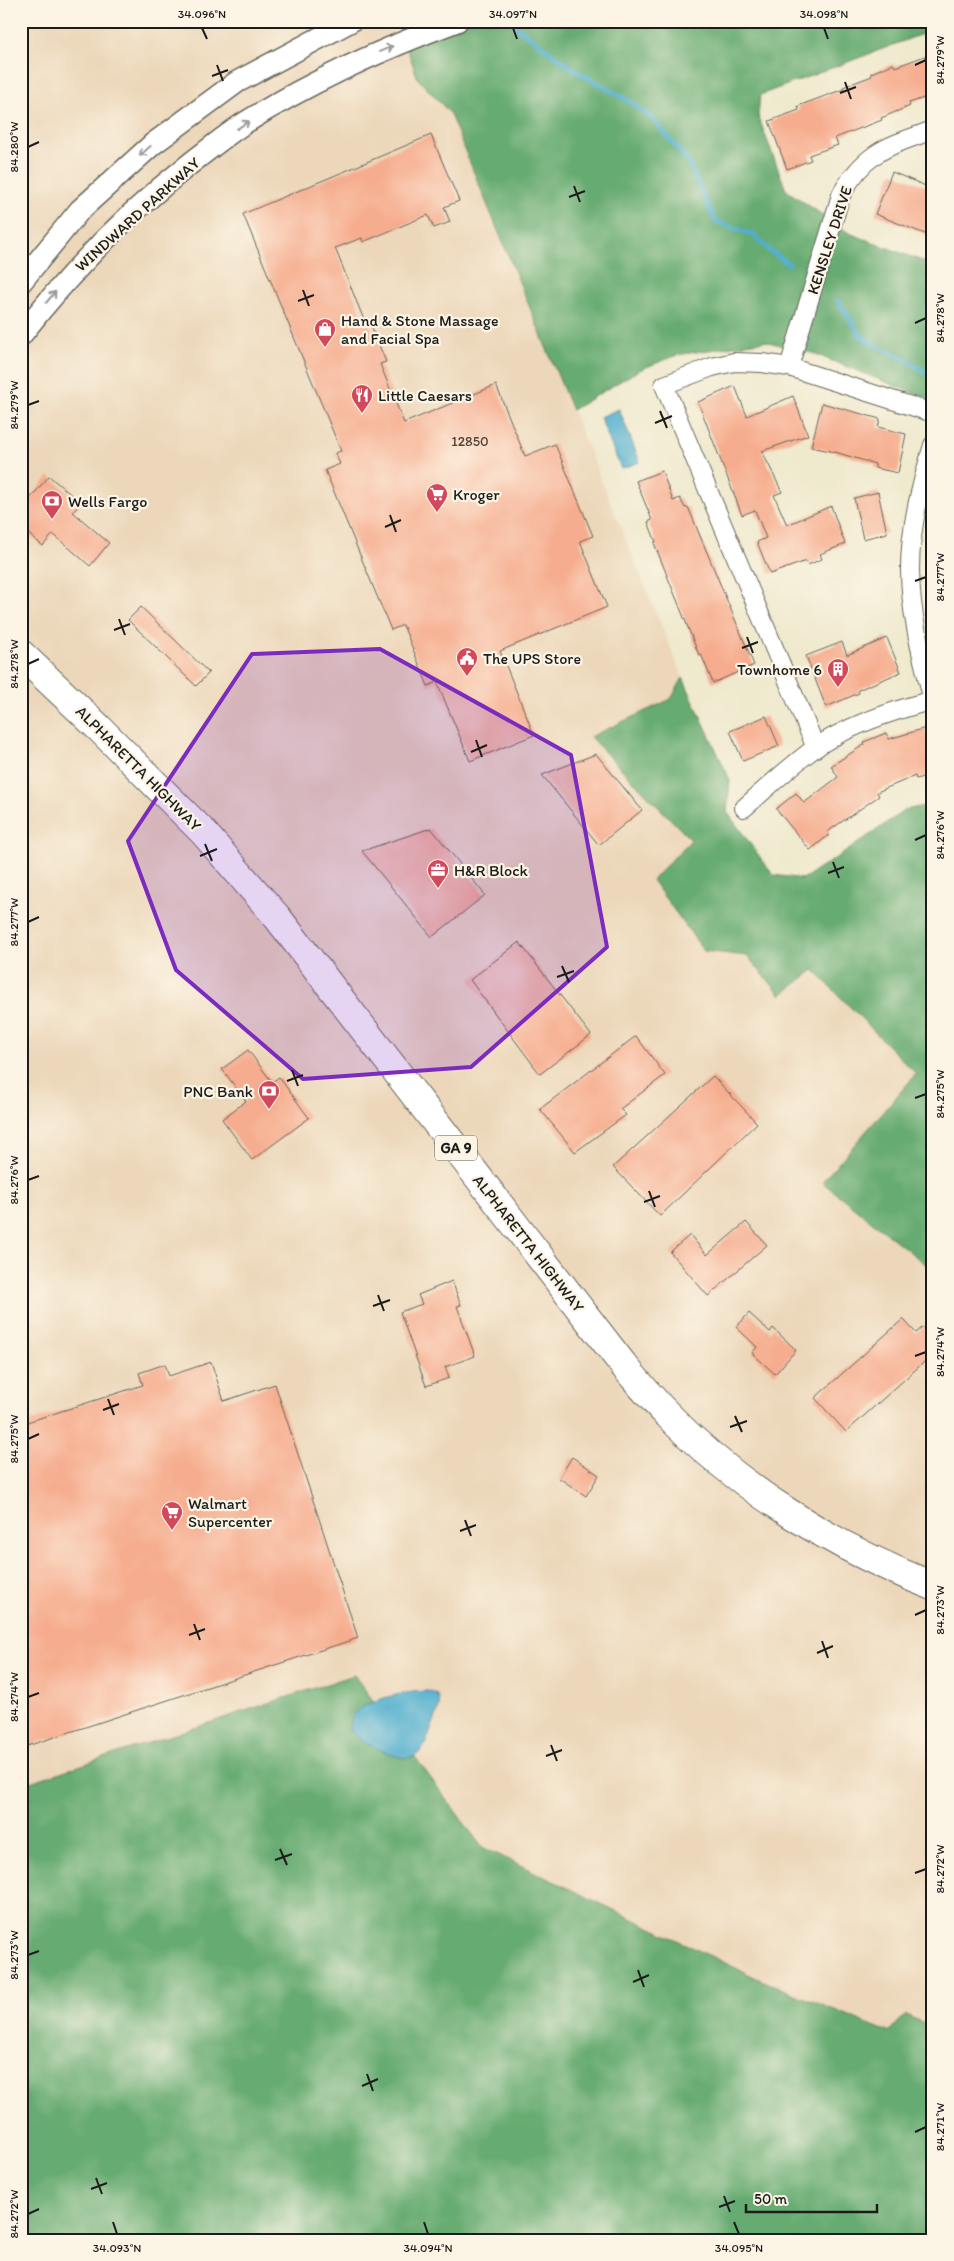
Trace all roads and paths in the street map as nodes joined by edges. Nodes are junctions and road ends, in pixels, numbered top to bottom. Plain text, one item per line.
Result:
1 (352, 21) edge
2 (458, 21) edge
3 (933, 130) edge
4 (21, 282) edge
5 (21, 335) edge
6 (789, 367) junction
7 (933, 413) edge
8 (933, 445) edge
9 (21, 654) edge
10 (933, 700) edge
11 (816, 748) junction
12 (744, 808) dead end
13 (933, 1586) edge

1 -> 4 street
5 -> 2 street, WINDWARD PARKWAY
3 - 6 street, KENSLEY DRIVE
6 - 7 street
6 - 11 street
8 - 10 street
9 - 13 main road, ALPHARETTA HIGHWAY / GA 9
10 - 11 street
11 - 12 street

